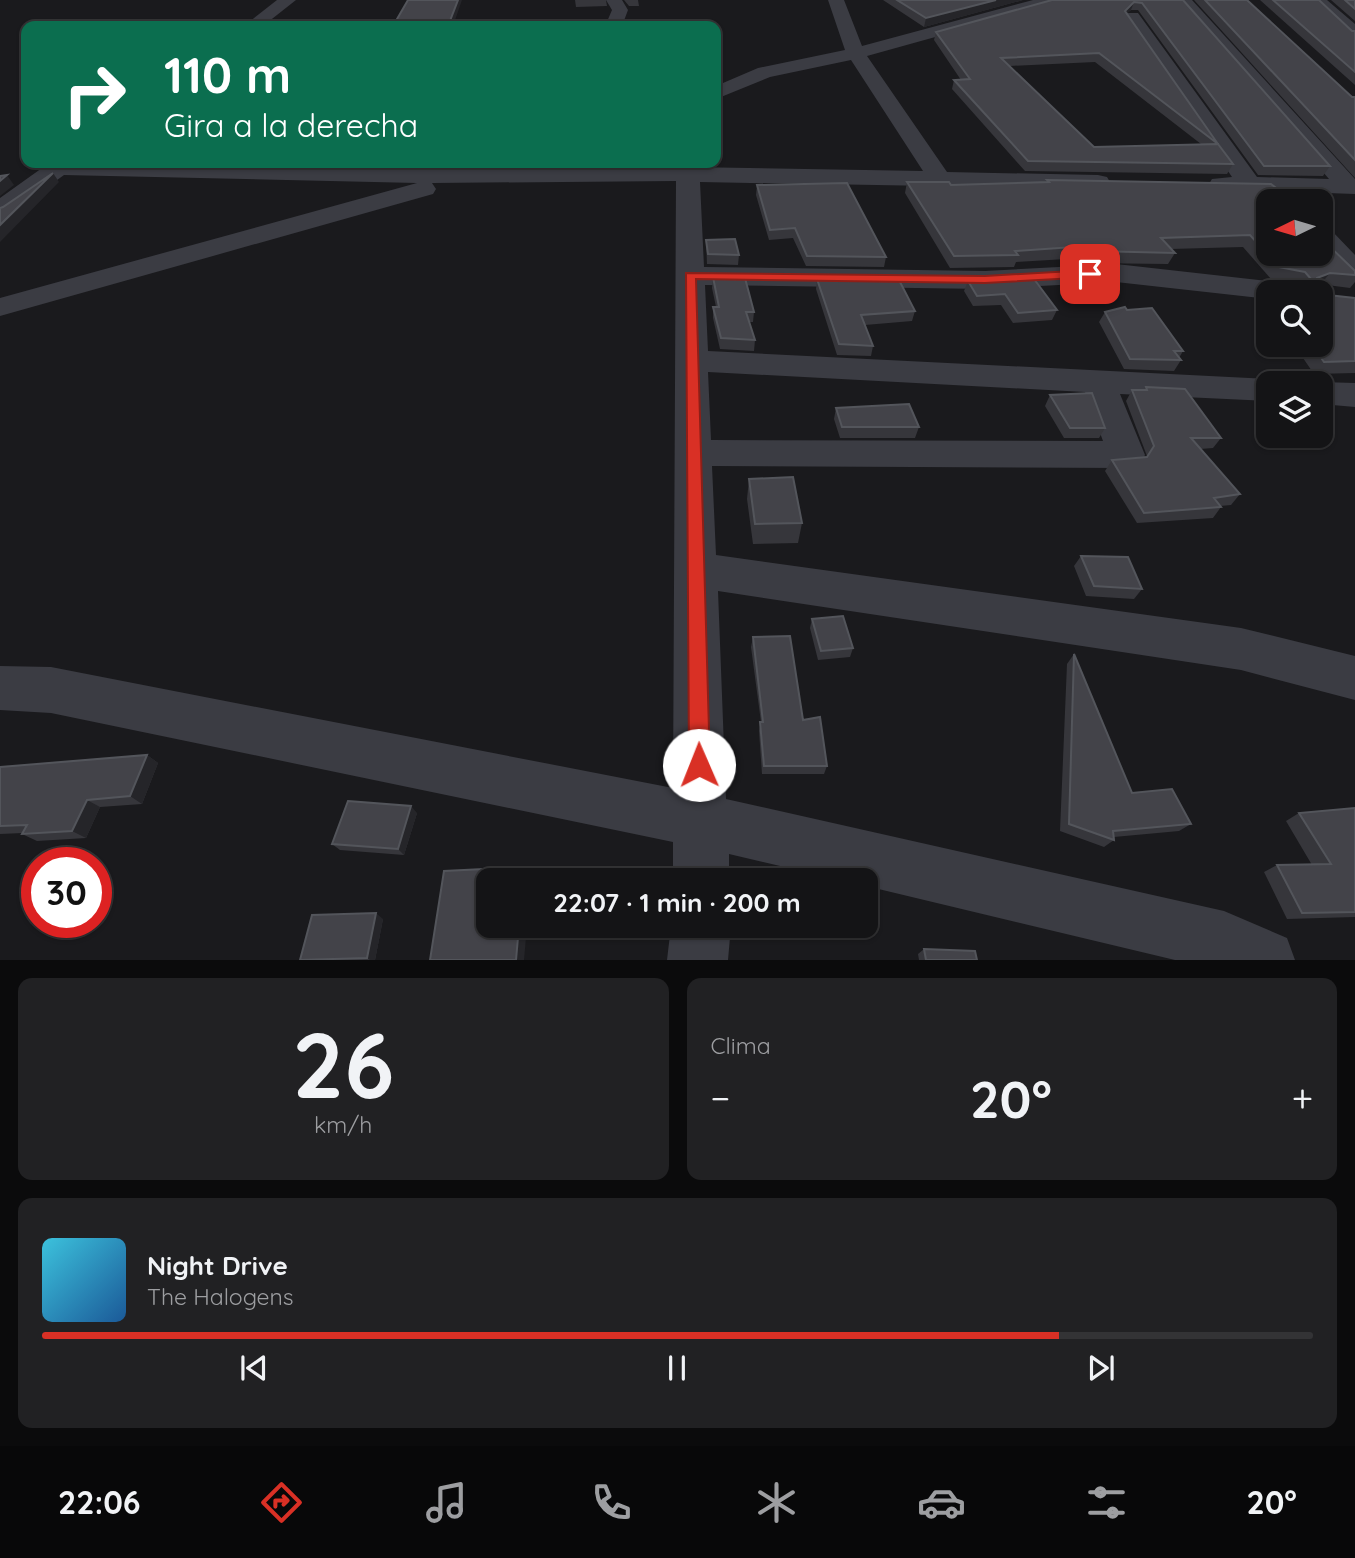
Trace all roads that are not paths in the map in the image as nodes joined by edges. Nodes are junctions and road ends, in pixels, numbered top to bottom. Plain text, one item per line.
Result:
1 (288, 0) edge
2 (614, 0) edge
3 (836, 0) edge
4 (1051, 0) edge
5 (1183, 0) edge
6 (1317, 0) edge
7 (1132, 17) edge
8 (259, 21) edge
9 (616, 21) edge
10 (1355, 33) edge
11 (855, 52) junction
12 (721, 91) edge
13 (58, 168) edge
14 (135, 168) edge
15 (502, 168) edge
16 (688, 174) junction
17 (469, 177) junction
18 (940, 179) junction
19 (1115, 183) edge
20 (1196, 184) edge
21 (1352, 187) edge
22 (1258, 189) edge
23 (1269, 189) edge
24 (1297, 189) edge
25 (0, 210) edge
26 (1334, 249) edge
27 (1355, 271) edge
28 (690, 276) junction
29 (1256, 289) edge
30 (0, 307) edge
31 (691, 361) junction
32 (1098, 381) junction
33 (1256, 389) edge
34 (1333, 394) edge
35 (1355, 395) edge
36 (694, 453) junction
37 (695, 570) junction
38 (1355, 678) edge
39 (0, 688) edge
40 (701, 820) junction
41 (701, 868) edge
42 (700, 938) edge
43 (697, 960) edge
44 (1265, 960) edge

1 - 8 street
2 - 9 street
3 - 11 street
4 - 11 street
5 - 21 street
6 - 10 street
7 - 23 street
11 - 12 street
11 - 18 street
13 - 25 street
14 - 17 street
15 - 17 street
16 - 17 street
16 - 18 street
16 - 28 street
17 - 30 street
18 - 19 street
20 - 22 street
21 - 24 street
26 - 27 street
28 - 29 street
28 - 31 street
31 - 32 street
31 - 36 street
32 - 33 street
32 - 36 street
34 - 35 street
36 - 37 street
37 - 38 street
37 - 40 street
39 - 40 street
40 - 41 street
40 - 44 street
42 - 43 street

